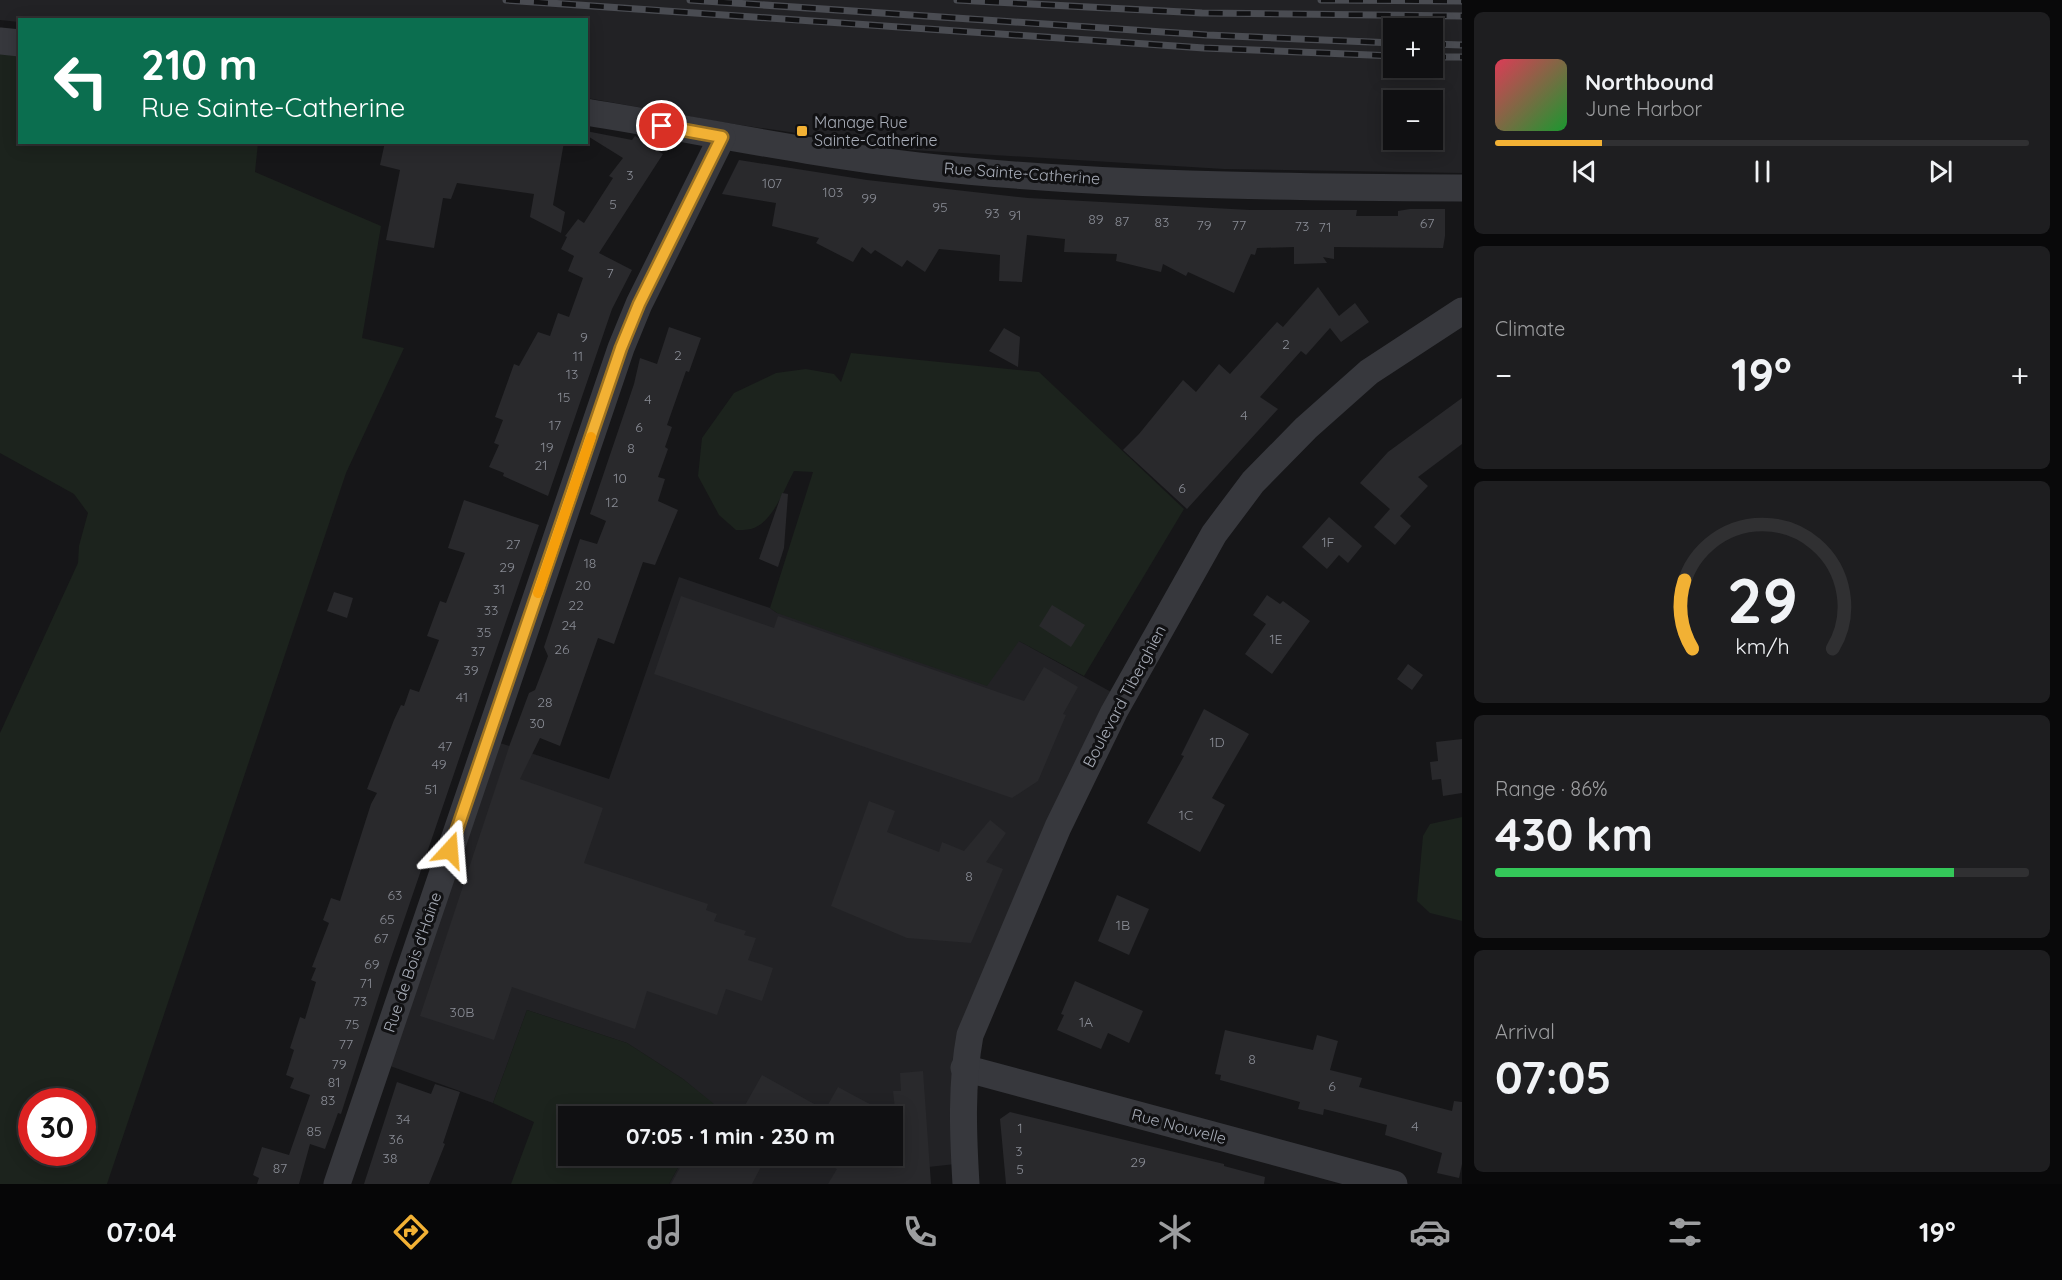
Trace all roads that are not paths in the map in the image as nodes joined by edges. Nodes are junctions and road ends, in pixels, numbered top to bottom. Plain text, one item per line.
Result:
1 (0, 41) edge
2 (18, 43) edge
3 (588, 112) edge
4 (722, 137) junction
5 (1462, 188) edge
6 (1462, 310) edge
7 (964, 1068) junction
8 (337, 1184) edge
9 (966, 1184) edge
10 (1394, 1184) edge

1 - 2 street
3 - 4 street, Rue Sainte-Catherine
4 - 5 street, Rue Sainte-Catherine
4 - 8 street, Rue de Bois d'Haine
6 - 7 street, Boulevard Tiberghien
7 - 9 street, Boulevard Tiberghien
7 - 10 street, Rue Nouvelle

